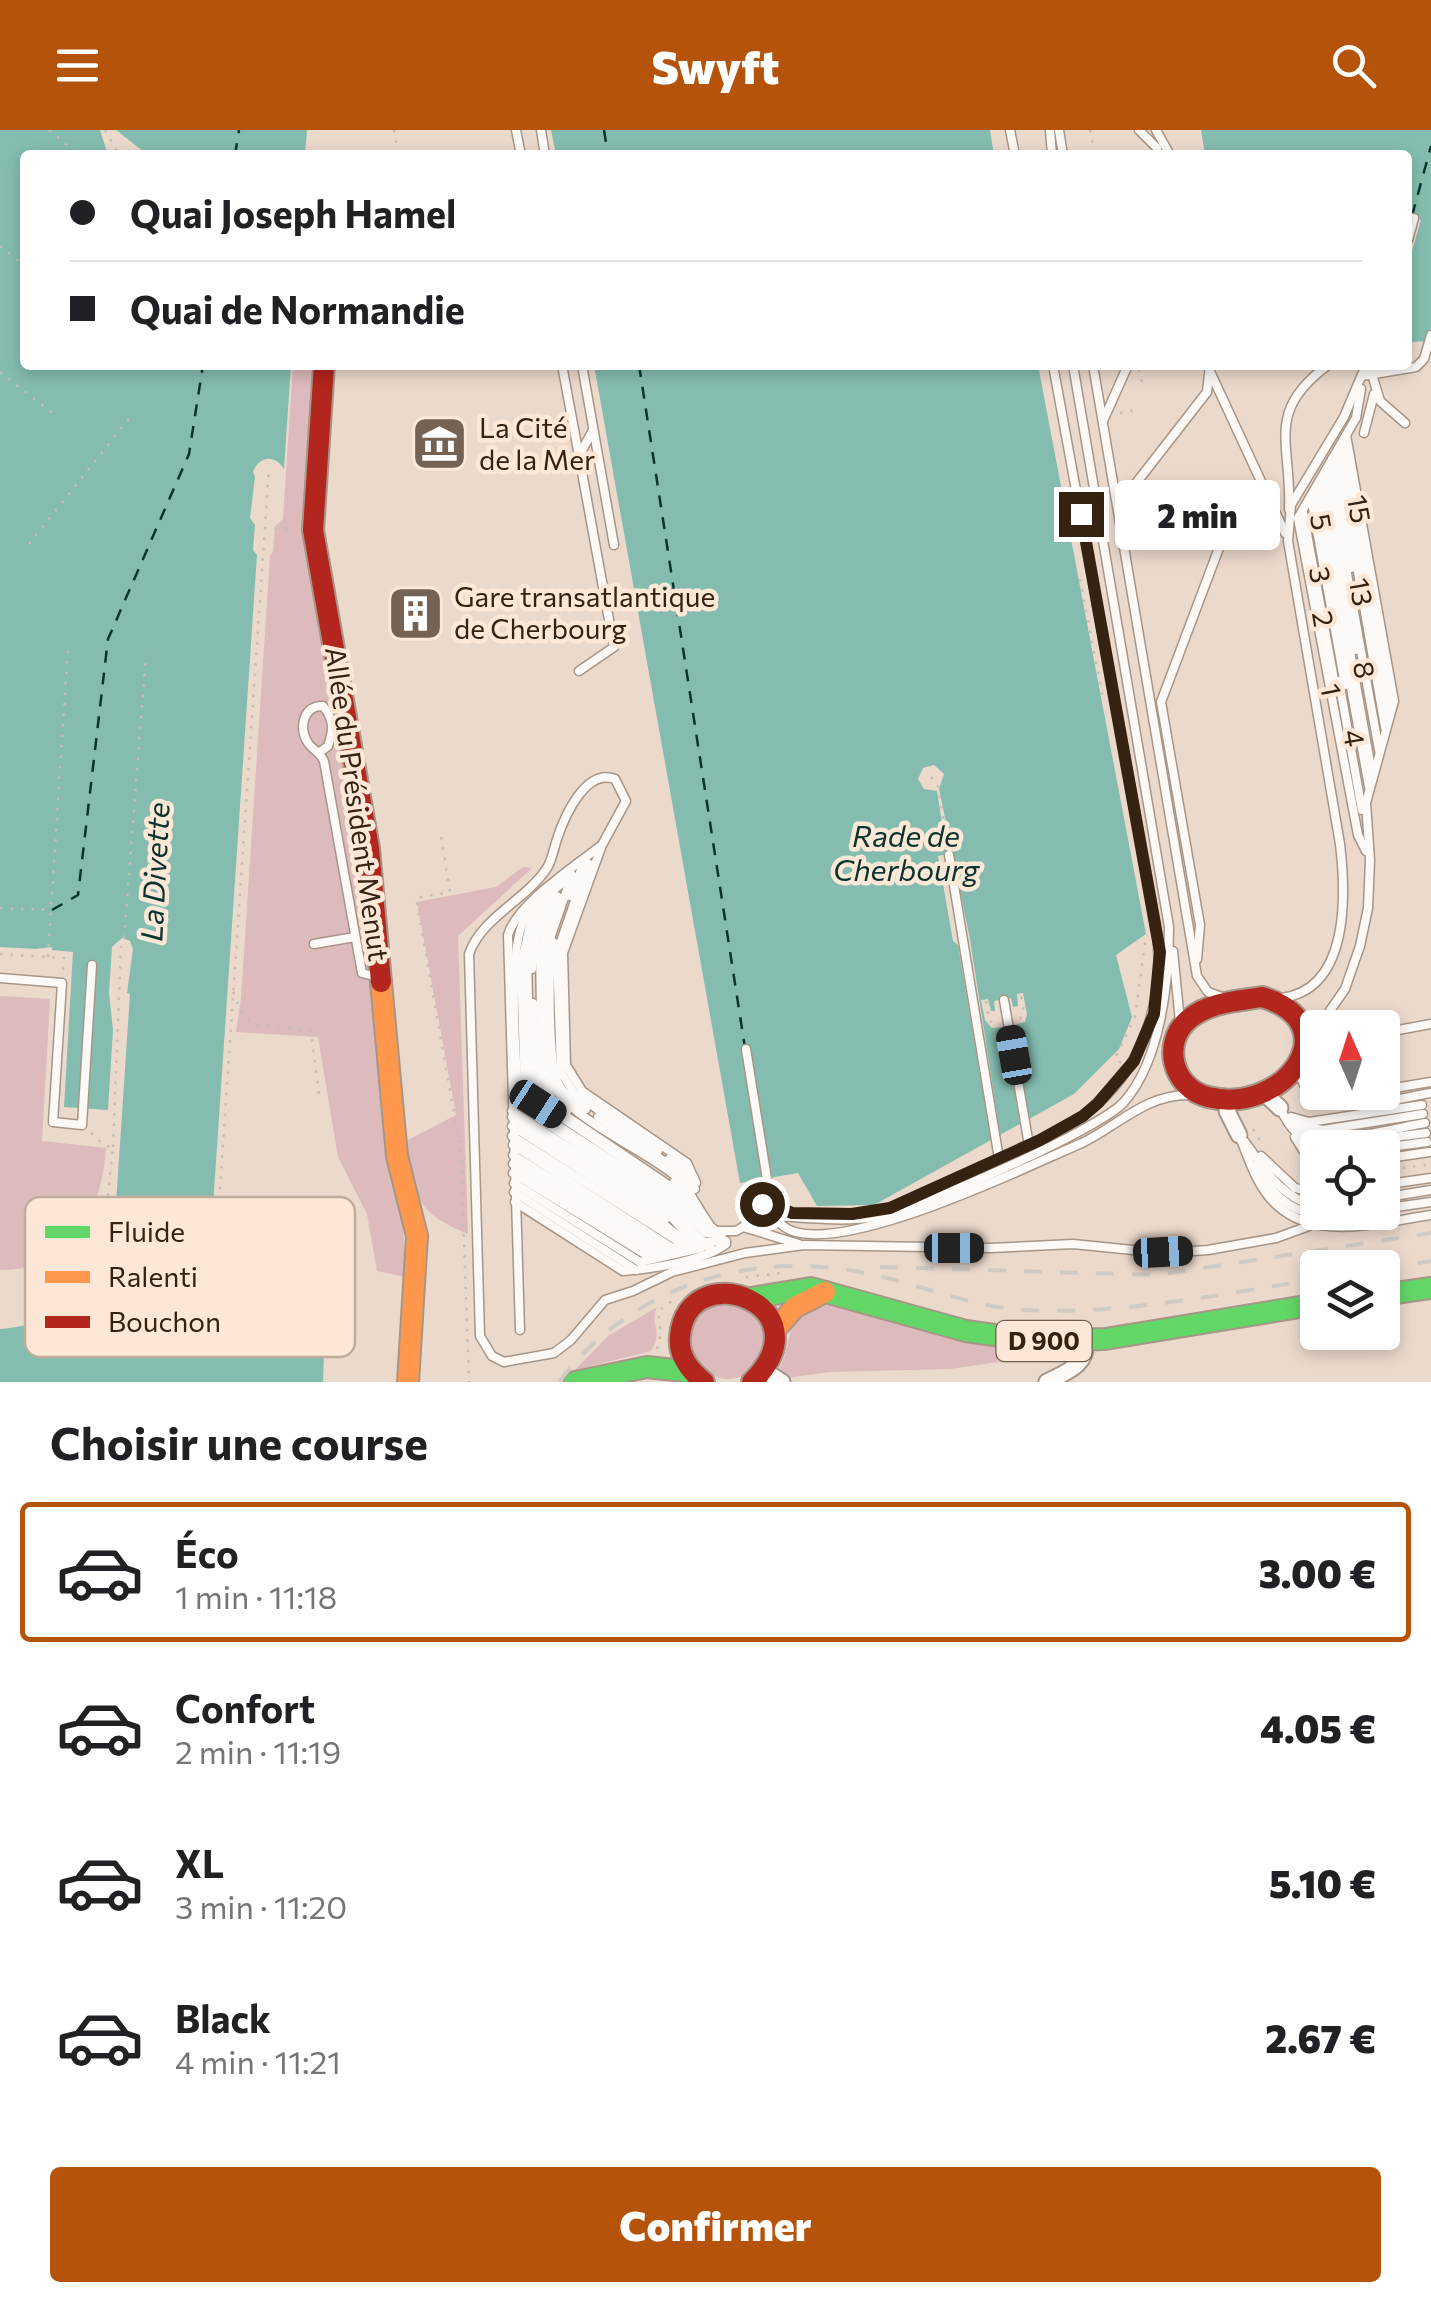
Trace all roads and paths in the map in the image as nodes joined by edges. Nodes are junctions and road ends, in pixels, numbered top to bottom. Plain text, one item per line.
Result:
1 (49, 130) edge
2 (1139, 130) edge
3 (73, 150) edge
4 (1157, 150) edge
5 (0, 246) edge
6 (20, 262) edge
7 (1431, 335) edge
8 (1412, 365) edge
9 (324, 370) edge
10 (563, 370) edge
11 (583, 370) edge
12 (1054, 370) edge
13 (1074, 370) edge
14 (1094, 370) edge
15 (1126, 370) edge
16 (1138, 370) edge
17 (1207, 370) edge
18 (1209, 370) edge
19 (1322, 370) edge
20 (1367, 370) edge
21 (0, 372) edge
22 (1142, 382) dead end
23 (1374, 390) junction
24 (55, 415) dead end
25 (131, 416) dead end
26 (1103, 420) junction
27 (1405, 424) dead end
28 (594, 430) junction
29 (1364, 433) dead end
30 (579, 456) junction
31 (269, 466) dead end
32 (1319, 480) junction
33 (1123, 500) dead end
34 (264, 528) junction
35 (312, 530) junction
36 (1222, 540) dead end
37 (1288, 540) junction
38 (29, 544) dead end
39 (614, 545) dead end
40 (68, 646) dead end
41 (146, 654) dead end
42 (579, 671) dead end
43 (1390, 716) junction
44 (1386, 732) junction
45 (1382, 744) junction
46 (320, 752) junction
47 (1380, 754) junction
48 (1376, 767) junction
49 (931, 777) dead end
50 (1372, 779) junction
51 (1369, 791) junction
52 (1366, 802) junction
53 (1365, 824) junction
54 (440, 837) dead end
55 (602, 844) junction
56 (1368, 846) junction
57 (949, 855) joint
58 (590, 856) junction
59 (1370, 860) junction
60 (580, 867) junction
61 (572, 875) junction
62 (556, 889) junction
63 (543, 901) junction
64 (0, 908) edge
65 (52, 910) junction
66 (1169, 927) junction
67 (356, 937) junction
68 (124, 938) dead end
69 (314, 944) dead end
70 (121, 946) dead end
71 (0, 954) edge
72 (48, 957) junction
73 (92, 966) dead end
74 (1196, 968) junction
75 (0, 978) edge
76 (382, 979) junction
77 (62, 983) junction
78 (232, 991) junction
79 (1254, 997) junction
80 (1004, 1000) dead end
81 (1330, 1010) edge
82 (1431, 1024) edge
83 (1180, 1025) junction
84 (1300, 1025) edge
85 (1400, 1030) edge
86 (746, 1049) dead end
87 (1300, 1062) edge
88 (1431, 1082) edge
89 (1400, 1087) edge
90 (1431, 1093) edge
91 (320, 1094) dead end
92 (1202, 1095) junction
93 (1400, 1097) edge
94 (1232, 1099) junction
95 (1282, 1112) junction
96 (82, 1125) junction
97 (1425, 1128) edge
98 (1240, 1135) junction
99 (1400, 1140) edge
100 (1030, 1145) junction
101 (1300, 1145) edge
102 (1400, 1146) edge
103 (113, 1147) junction
104 (513, 1155) junction
105 (1000, 1159) junction
106 (1431, 1164) edge
107 (1400, 1168) edge
108 (1431, 1178) edge
109 (768, 1182) junction
110 (1400, 1182) edge
111 (1300, 1189) edge
112 (1431, 1190) edge
113 (1400, 1195) edge
114 (108, 1197) edge
115 (219, 1197) edge
116 (699, 1198) junction
117 (1300, 1201) edge
118 (1431, 1202) edge
119 (772, 1204) junction
120 (1400, 1206) edge
121 (659, 1209) junction
122 (1300, 1210) edge
123 (700, 1214) junction
124 (776, 1216) junction
125 (1431, 1216) edge
126 (1300, 1220) edge
127 (1400, 1220) edge
128 (1300, 1229) edge
129 (734, 1234) junction
130 (804, 1245) junction
131 (715, 1246) junction
132 (685, 1251) junction
133 (788, 1273) dead end
134 (740, 1278) dead end
135 (1431, 1288) edge
136 (825, 1292) junction
137 (1400, 1292) edge
138 (750, 1298) junction
139 (1300, 1307) edge
140 (520, 1330) dead end
141 (775, 1330) junction
142 (1086, 1340) junction
143 (680, 1343) junction
144 (646, 1367) junction
145 (698, 1377) edge
146 (766, 1378) edge
147 (408, 1382) edge
148 (469, 1382) edge
149 (576, 1382) edge
150 (1047, 1382) edge

1 - 3 path
2 - 4 lane
5 - 6 path
7 - 8 lane
9 - 35 street, Allée du Président Menut
10 - 30 lane
11 - 28 lane
12 - 100 lane
13 - 66 lane
14 - 26 lane
15 - 26 lane
16 - 22 path
17 - 33 lane
18 - 37 lane
19 - 32 lane
20 - 23 lane
20 - 32 lane
20 - 32 lane
21 - 24 path
23 - 27 lane
23 - 29 lane
25 - 38 path
26 - 74 lane
28 - 30 lane
28 - 39 lane
30 - 42 lane
31 - 34 path
32 - 37 lane
32 - 43 lane
32 - 43 lane, 15
32 - 44 lane, 13
32 - 45 lane
32 - 47 lane, 8
32 - 48 lane
32 - 50 lane
32 - 51 lane, 5
32 - 52 lane, 4
32 - 53 lane, 3
32 - 56 lane, 2
32 - 59 lane, 1
34 - 35 path
34 - 78 path
35 - 76 street, Allée du Président Menut
36 - 74 lane
37 - 79 lane
40 - 65 path
41 - 68 path
43 - 44 lane
44 - 45 lane
45 - 47 lane
46 - 46 lane
46 - 67 lane
47 - 48 lane
48 - 50 lane
49 - 57 path
50 - 51 lane
51 - 52 lane
52 - 53 lane
53 - 56 lane
54 - 148 path
55 - 58 lane
55 - 104 lane
55 - 121 lane
55 - 130 lane
56 - 59 lane
57 - 105 lane
58 - 60 lane
58 - 121 lane
59 - 81 lane
60 - 61 lane
60 - 121 lane
61 - 62 lane
61 - 121 lane
62 - 63 lane
62 - 121 lane
63 - 121 lane
63 - 121 lane
64 - 65 path
65 - 72 path
66 - 83 lane
66 - 124 lane
67 - 69 lane
67 - 76 lane
70 - 103 path
71 - 72 path
72 - 77 path
73 - 96 lane
74 - 79 lane
75 - 77 lane
76 - 147 street, Allée du Président Menut
77 - 96 lane
78 - 91 path
78 - 115 path
79 - 83 street
79 - 84 street
80 - 100 lane
82 - 85 lane
83 - 92 street
86 - 109 lane
87 - 95 street
88 - 89 lane
90 - 93 lane
92 - 94 street
92 - 124 lane
94 - 95 street
94 - 98 street
95 - 97 lane
95 - 97 lane
95 - 101 lane
96 - 103 path
97 - 99 lane
97 - 102 lane
98 - 111 lane
98 - 117 lane
98 - 122 lane
98 - 126 lane
100 - 105 lane
103 - 114 path
104 - 121 lane
104 - 121 lane
104 - 121 lane
104 - 121 lane
104 - 121 lane
104 - 121 lane
104 - 140 lane
105 - 119 lane
106 - 107 path
108 - 110 lane
109 - 119 lane
109 - 129 lane
112 - 113 lane
116 - 121 lane
116 - 121 lane
116 - 123 lane
118 - 120 lane
119 - 124 lane
121 - 123 lane
121 - 123 lane
121 - 129 lane
121 - 129 lane
121 - 131 lane
121 - 132 lane
121 - 132 lane
121 - 132 lane
121 - 132 lane
123 - 129 lane
125 - 127 lane
128 - 130 lane
129 - 130 lane
129 - 131 lane
131 - 132 lane
133 - 134 path
135 - 137 street
136 - 138 street, D 900
136 - 141 street
136 - 142 street, D 900
138 - 141 street
138 - 143 street
139 - 142 street, D 900
141 - 146 street
142 - 150 street
143 - 144 street
143 - 145 street
144 - 145 street
144 - 149 street

